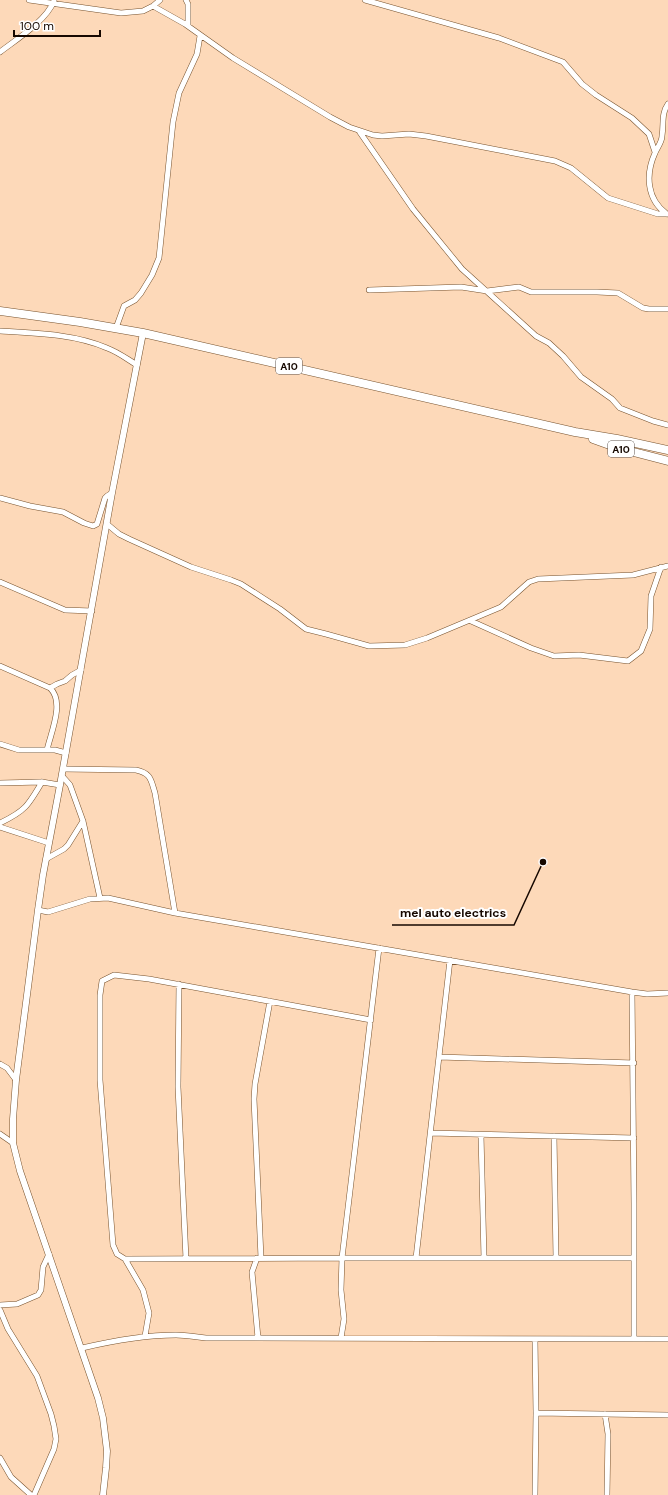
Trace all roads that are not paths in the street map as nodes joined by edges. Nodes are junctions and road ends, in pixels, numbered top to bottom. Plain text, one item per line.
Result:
1 (29, 0) edge
2 (160, 0) edge
3 (186, 0) edge
4 (365, 0) edge
5 (54, 2) edge
6 (153, 6) junction
7 (188, 26) junction
8 (200, 36) junction
9 (0, 52) edge
10 (668, 104) edge
11 (359, 131) junction
12 (655, 152) junction
13 (667, 214) edge
14 (369, 290) dead end
15 (487, 292) junction
16 (668, 309) edge
17 (0, 311) edge
18 (116, 328) junction
19 (0, 331) edge
20 (143, 333) junction
21 (137, 366) junction
22 (668, 425) edge
23 (575, 432) junction
24 (668, 450) edge
25 (668, 461) edge
26 (112, 493) junction
27 (0, 498) edge
28 (107, 524) junction
29 (668, 566) edge
30 (661, 567) junction
31 (0, 582) edge
32 (92, 611) junction
33 (471, 621) junction
34 (0, 666) edge
35 (81, 670) junction
36 (50, 688) junction
37 (0, 744) edge
38 (47, 750) junction
39 (66, 753) junction
40 (63, 769) junction
41 (62, 776) junction
42 (42, 782) junction
43 (0, 783) edge
44 (60, 785) junction
45 (83, 821) junction
46 (0, 823) edge
47 (0, 827) edge
48 (49, 842) junction
49 (46, 859) junction
50 (100, 898) junction
51 (38, 910) junction
52 (175, 913) junction
53 (379, 948) junction
54 (450, 960) junction
55 (179, 984) junction
56 (632, 992) junction
57 (668, 993) edge
58 (270, 1001) junction
59 (371, 1020) junction
60 (439, 1057) junction
61 (634, 1063) junction
62 (0, 1064) edge
63 (16, 1080) junction
64 (0, 1134) edge
65 (431, 1134) junction
66 (481, 1135) junction
67 (554, 1136) junction
68 (634, 1138) junction
69 (13, 1143) junction
70 (49, 1254) junction
71 (259, 1258) junction
72 (342, 1258) junction
73 (416, 1258) junction
74 (484, 1258) junction
75 (556, 1258) junction
76 (634, 1258) junction
77 (125, 1259) junction
78 (186, 1259) junction
79 (0, 1304) edge
80 (0, 1310) edge
81 (145, 1336) junction
82 (258, 1338) junction
83 (341, 1338) junction
84 (535, 1338) junction
85 (634, 1339) junction
86 (668, 1339) edge
87 (82, 1348) junction
88 (536, 1413) junction
89 (605, 1414) junction
90 (668, 1415) edge
91 (0, 1458) edge
92 (32, 1495) edge
93 (103, 1495) edge
94 (535, 1495) edge
95 (608, 1495) edge

1 - 5 street
2 - 6 street
3 - 7 street
4 - 12 street
5 - 6 street
5 - 9 street
6 - 7 street
7 - 8 street
8 - 11 street
8 - 18 street
10 - 12 street
11 - 13 street
11 - 15 street
12 - 13 street
14 - 15 street
15 - 16 street
15 - 22 street
17 - 18 main road, A10
18 - 20 main road, A10
19 - 21 street
20 - 21 street
20 - 23 main road, A10
21 - 26 street
23 - 24 main road, A10
23 - 25 main road, A10
26 - 27 street
26 - 28 street
28 - 32 street
28 - 33 street
29 - 30 street
30 - 33 street
30 - 33 street
31 - 32 street
32 - 35 street
34 - 36 street
35 - 36 street
35 - 39 street
36 - 38 street
37 - 38 street
38 - 39 street
39 - 40 street
40 - 41 street
40 - 52 street
41 - 44 street
41 - 45 street
42 - 43 street
42 - 44 street
42 - 46 street
44 - 48 street
45 - 49 street
45 - 50 street
47 - 48 street
48 - 49 street
49 - 51 street
50 - 51 street
50 - 52 street
51 - 63 street
52 - 53 street
53 - 54 street
53 - 59 street
54 - 56 street
54 - 60 street
55 - 58 street
55 - 77 street
55 - 78 street
56 - 57 street
56 - 61 street
58 - 59 street
58 - 71 street
59 - 72 street
60 - 61 street
60 - 65 street
61 - 68 street
62 - 63 street
63 - 69 street
64 - 69 street
65 - 66 street
65 - 73 street
66 - 67 street
66 - 74 street
67 - 68 street
67 - 75 street
68 - 76 street
69 - 70 street
70 - 79 street
70 - 87 street
71 - 72 street
71 - 78 street
71 - 82 street
72 - 73 street
72 - 83 street
73 - 74 street
74 - 75 street
75 - 76 street
76 - 85 street
77 - 78 street
77 - 81 street
80 - 92 street
81 - 82 street
81 - 87 street
82 - 83 street
83 - 84 street
84 - 85 street
84 - 88 street
85 - 86 street
87 - 93 street
88 - 89 street
88 - 94 street
89 - 90 street
89 - 95 street
91 - 92 street

